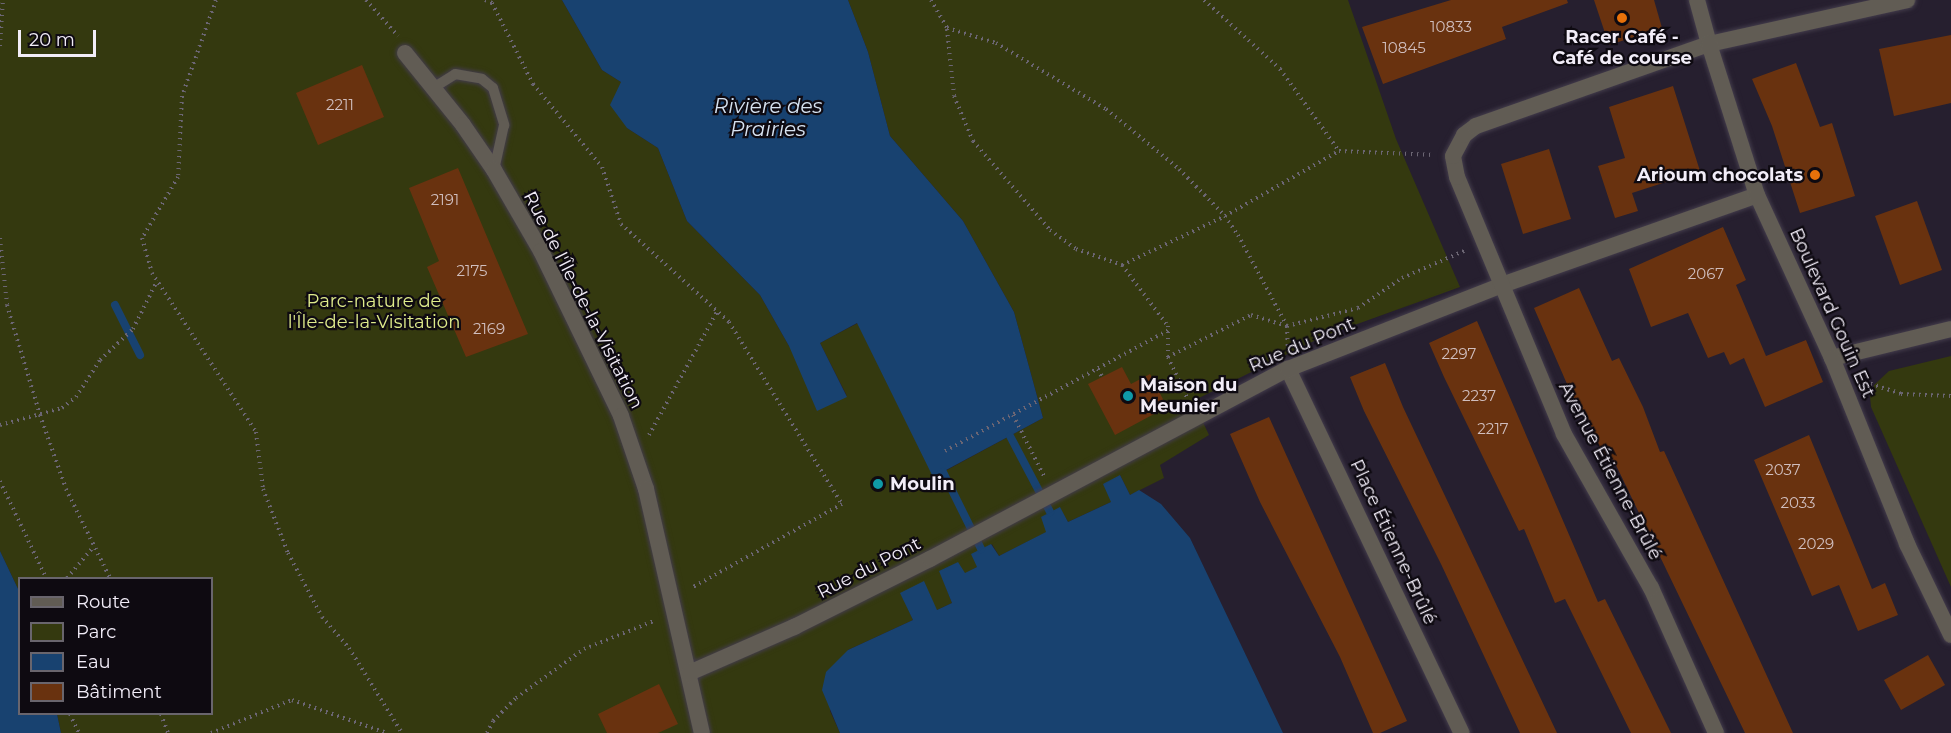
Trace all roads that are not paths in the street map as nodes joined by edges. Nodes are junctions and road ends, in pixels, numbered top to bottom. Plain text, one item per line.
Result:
1 (1697, 0) edge
2 (1907, 0) edge
3 (1709, 44) junction
4 (405, 53) road end
5 (433, 88) junction
6 (494, 170) junction
7 (1757, 195) junction
8 (1502, 285) junction
9 (1951, 329) edge
10 (1832, 357) junction
11 (1288, 369) junction
12 (1951, 635) edge
13 (689, 673) junction
14 (702, 733) edge
15 (1462, 733) edge
16 (1716, 733) edge

1 - 3 street, Boulevard Gouin Est
2 - 3 street
3 - 7 street, Boulevard Gouin Est
3 - 8 street, Avenue Étienne-Brûlé
4 - 5 street, Rue de l'Île-de-la-Visitation
5 - 6 street, Rue de l'Île-de-la-Visitation
5 - 6 lane
6 - 13 street, Rue de l'Île-de-la-Visitation
7 - 8 street, Rue du Pont
7 - 10 street, Boulevard Gouin Est
8 - 11 street, Rue du Pont
8 - 16 street, Avenue Étienne-Brûlé
9 - 10 street
10 - 12 street, Boulevard Gouin Est
11 - 13 street, Rue du Pont
11 - 15 street, Place Étienne-Brûlé
13 - 14 street, Rue de l'Île-de-la-Visitation

